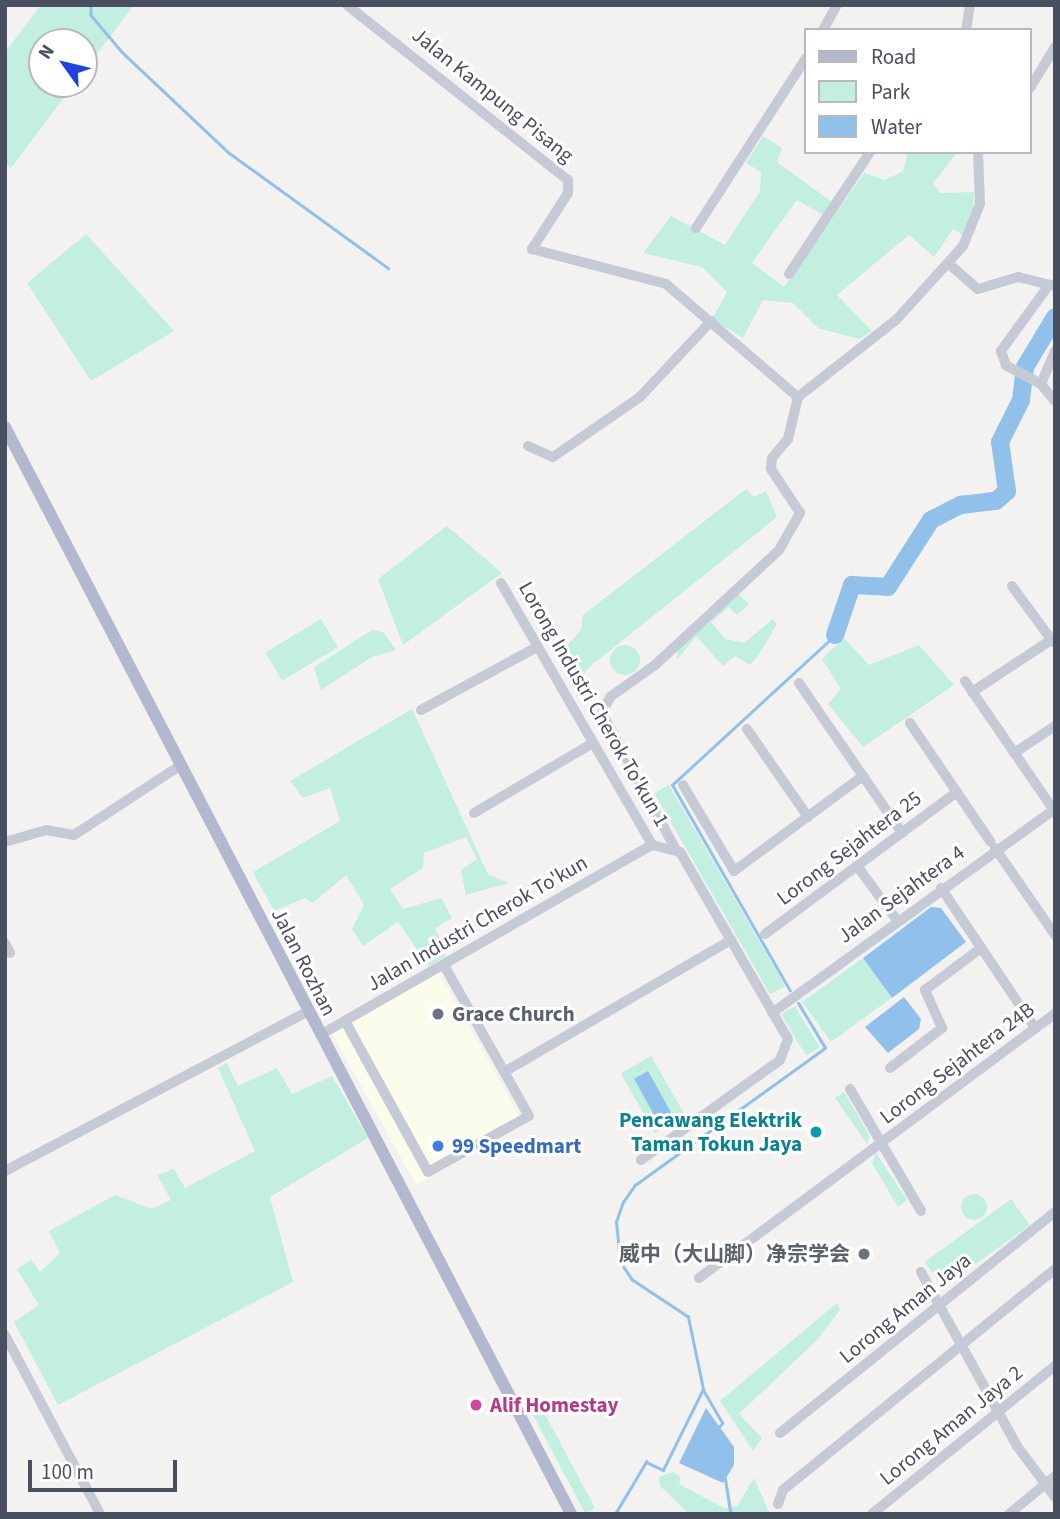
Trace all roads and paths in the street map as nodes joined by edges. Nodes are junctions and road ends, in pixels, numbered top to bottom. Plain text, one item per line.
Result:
1 (347, 5) edge
2 (838, 5) edge
3 (970, 5) edge
4 (824, 28) edge
5 (966, 28) edge
6 (1055, 47) edge
7 (804, 61) edge
8 (1032, 85) edge
9 (869, 154) edge
10 (978, 154) edge
11 (696, 228) dead end
12 (949, 264) junction
13 (789, 274) dead end
14 (1052, 285) edge
15 (711, 321) junction
16 (1055, 351) edge
17 (1040, 384) junction
18 (798, 397) junction
19 (1055, 401) edge
20 (5, 428) edge
21 (528, 446) dead end
22 (501, 583) dead end
23 (1012, 586) dead end
24 (1053, 642) edge
25 (537, 647) junction
26 (965, 681) dead end
27 (799, 683) dead end
28 (972, 692) junction
29 (421, 710) dead end
30 (910, 723) dead end
31 (1055, 726) edge
32 (747, 729) dead end
33 (593, 743) junction
34 (1014, 753) junction
35 (181, 765) junction
36 (863, 776) junction
37 (683, 785) dead end
38 (957, 792) junction
39 (1054, 810) edge
40 (474, 813) dead end
41 (808, 817) junction
42 (902, 833) junction
43 (5, 842) edge
44 (652, 845) junction
45 (992, 845) junction
46 (674, 848) junction
47 (857, 866) junction
48 (941, 888) junction
49 (897, 920) junction
50 (765, 934) dead end
51 (1055, 935) edge
52 (731, 940) junction
53 (981, 948) junction
54 (444, 965) junction
55 (307, 1012) junction
56 (772, 1013) junction
57 (1055, 1014) edge
58 (345, 1021) junction
59 (1035, 1028) junction
60 (320, 1035) junction
61 (890, 1068) dead end
62 (504, 1072) junction
63 (850, 1089) dead end
64 (881, 1143) junction
65 (641, 1160) dead end
66 (5, 1171) edge
67 (922, 1211) dead end
68 (1055, 1212) edge
69 (1055, 1269) edge
70 (921, 1272) dead end
71 (699, 1278) dead end
72 (940, 1305) junction
73 (5, 1336) edge
74 (962, 1345) junction
75 (1055, 1366) edge
76 (998, 1412) junction
77 (780, 1433) dead end
78 (1055, 1476) edge
79 (1045, 1484) junction
80 (1055, 1497) edge
81 (778, 1504) dead end
82 (100, 1514) edge
83 (571, 1514) edge
84 (872, 1514) edge
85 (1009, 1514) edge

1 - 15 street, Jalan Kampung Pisang
2 - 4 street
3 - 5 street
6 - 8 street
7 - 11 street
9 - 13 street
10 - 12 street
12 - 14 street
12 - 18 street
14 - 17 street
15 - 18 street, Jalan Kampung Pisang
15 - 21 street
16 - 17 street
17 - 19 street
18 - 46 street
20 - 35 main road, Jalan Rozhan
22 - 25 street, Lorong Industri Cherok To'kun 1
23 - 24 street
24 - 28 street
25 - 29 street
25 - 33 street, Lorong Industri Cherok To'kun 1
26 - 28 street
27 - 36 street
28 - 34 street
30 - 38 street
31 - 34 street
32 - 41 street
33 - 40 street
33 - 44 street, Lorong Industri Cherok To'kun 1
34 - 39 street
35 - 43 street
35 - 55 main road, Jalan Rozhan
36 - 41 street
36 - 42 street
37 - 41 street
38 - 42 street, Lorong Sejahtera 25
38 - 45 street
39 - 45 street, Jalan Sejahtera 4
42 - 47 street, Lorong Sejahtera 25
44 - 46 street
44 - 54 street, Jalan Industri Cherok To'kun
45 - 48 street, Jalan Sejahtera 4
45 - 51 street
46 - 52 street
47 - 49 street
47 - 50 street, Lorong Sejahtera 25
48 - 49 street, Jalan Sejahtera 4
48 - 53 street
49 - 56 street, Jalan Sejahtera 4
52 - 56 street
52 - 62 street
53 - 59 street
53 - 61 street
54 - 58 street, Jalan Industri Cherok To'kun
54 - 62 street
55 - 60 main road, Jalan Rozhan
55 - 66 street
56 - 65 street
57 - 59 street, Lorong Sejahtera 24B
58 - 60 street, Jalan Industri Cherok To'kun
58 - 62 street, Jalan Rozhan
59 - 64 street, Lorong Sejahtera 24B
60 - 83 main road, Jalan Rozhan
63 - 64 street
64 - 67 street
64 - 71 street, Lorong Sejahtera 24B
68 - 72 street, Lorong Aman Jaya
69 - 74 street
70 - 72 street
72 - 74 street
72 - 77 street, Lorong Aman Jaya
73 - 82 street
74 - 76 street
74 - 81 street
75 - 76 street, Lorong Aman Jaya 2
76 - 79 street
76 - 84 street, Lorong Aman Jaya 2
78 - 79 street
79 - 80 street
79 - 85 street

